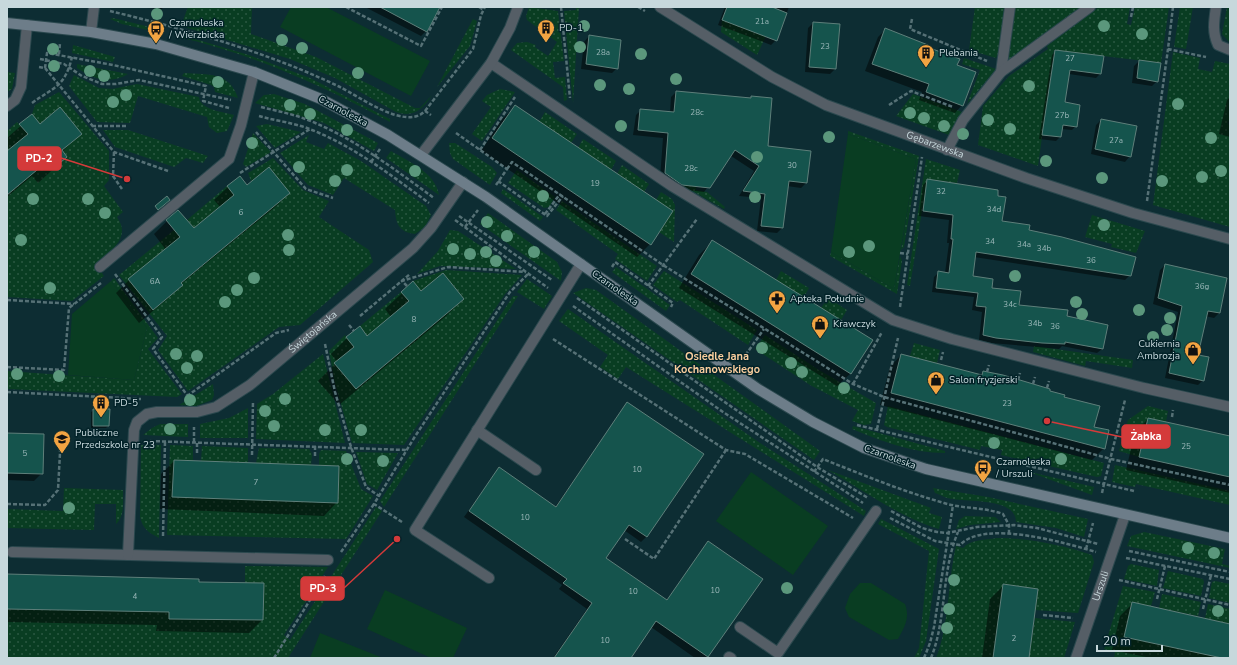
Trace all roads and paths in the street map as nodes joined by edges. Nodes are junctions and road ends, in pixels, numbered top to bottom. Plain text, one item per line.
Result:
1 (94, 7) edge
2 (346, 7) edge
3 (442, 7) edge
4 (479, 7) edge
5 (518, 7) edge
6 (561, 7) edge
7 (660, 7) edge
8 (1010, 7) edge
9 (1090, 7) edge
10 (1133, 7) edge
11 (1173, 7) edge
12 (1216, 7) edge
13 (484, 8) edge
14 (1131, 17) dead end
15 (912, 19) dead end
16 (7, 23) edge
17 (27, 25) junction
18 (91, 32) junction
19 (1168, 49) junction
20 (1230, 50) edge
21 (24, 57) junction
22 (72, 57) junction
23 (1208, 57) dead end
24 (46, 60) junction
25 (491, 63) junction
26 (38, 67) dead end
27 (70, 67) junction
28 (46, 68) junction
29 (1002, 70) junction
30 (254, 72) junction
31 (59, 86) junction
32 (204, 94) junction
33 (517, 94) dead end
34 (889, 105) dead end
35 (7, 106) edge
36 (27, 107) dead end
37 (245, 108) junction
38 (425, 111) dead end
39 (969, 112) junction
40 (572, 118) junction
41 (92, 126) junction
42 (126, 126) dead end
43 (252, 128) dead end
44 (311, 129) junction
45 (480, 150) dead end
46 (947, 150) junction
47 (114, 152) junction
48 (274, 153) junction
49 (922, 153) dead end
50 (421, 155) junction
51 (507, 169) dead end
52 (168, 171) dead end
53 (234, 176) dead end
54 (498, 181) dead end
55 (463, 182) junction
56 (122, 189) dead end
57 (561, 195) junction
58 (333, 198) dead end
59 (1146, 206) dead end
60 (444, 209) junction
61 (545, 214) junction
62 (700, 215) dead end
63 (1230, 239) edge
64 (900, 253) dead end
65 (908, 254) junction
66 (581, 264) junction
67 (663, 265) junction
68 (100, 267) dead end
69 (120, 268) dead end
70 (114, 273) junction
71 (527, 273) junction
72 (108, 277) dead end
73 (103, 282) dead end
74 (407, 286) dead end
75 (648, 286) dead end
76 (562, 293) junction
77 (7, 300) edge
78 (74, 304) junction
79 (897, 322) junction
80 (349, 325) dead end
81 (764, 328) junction
82 (539, 330) junction
83 (354, 331) dead end
84 (310, 335) junction
85 (899, 335) dead end
86 (325, 344) dead end
87 (739, 363) dead end
88 (7, 367) edge
89 (7, 392) edge
90 (1126, 394) dead end
91 (187, 396) junction
92 (884, 397) junction
93 (183, 398) dead end
94 (148, 399) dead end
95 (253, 401) dead end
96 (1230, 407) edge
97 (1168, 408) dead end
98 (1174, 409) junction
99 (1181, 410) dead end
100 (1172, 417) dead end
101 (851, 423) dead end
102 (877, 429) junction
103 (477, 430) junction
104 (61, 434) dead end
105 (134, 441) junction
106 (165, 441) junction
107 (197, 442) junction
108 (252, 444) junction
109 (316, 446) junction
110 (351, 447) junction
111 (406, 450) junction
112 (726, 450) junction
113 (197, 453) dead end
114 (252, 455) dead end
115 (315, 456) dead end
116 (1111, 459) junction
117 (817, 467) junction
118 (536, 470) dead end
119 (814, 472) junction
120 (1230, 485) edge
121 (379, 496) junction
122 (872, 500) dead end
123 (7, 504) edge
124 (953, 505) junction
125 (880, 509) junction
126 (1125, 515) junction
127 (1009, 525) junction
128 (865, 526) junction
129 (415, 530) junction
130 (958, 532) junction
131 (947, 533) junction
132 (1009, 534) junction
133 (163, 536) dead end
134 (1230, 538) edge
135 (625, 539) dead end
136 (946, 543) junction
137 (953, 544) junction
138 (12, 552) dead end
139 (1113, 552) junction
140 (128, 555) junction
141 (328, 560) dead end
142 (1165, 566) junction
143 (1230, 572) edge
144 (1211, 575) junction
145 (489, 578) dead end
146 (1230, 579) edge
147 (1119, 580) dead end
148 (1159, 589) junction
149 (1157, 599) dead end
150 (1205, 599) junction
151 (1230, 605) edge
152 (1203, 609) dead end
153 (1043, 615) dead end
154 (1078, 619) dead end
155 (740, 627) dead end
156 (285, 639) dead end
157 (782, 656) edge
158 (274, 658) edge
159 (924, 658) edge
160 (931, 658) edge
161 (1076, 658) edge

1 - 18 street
2 - 3 path
4 - 13 path
5 - 25 street
6 - 40 path
7 - 46 street, Gębarzewska
8 - 29 street
9 - 29 street
10 - 14 path
11 - 19 path
12 - 20 street
13 - 38 path
15 - 29 path
16 - 17 street, Czarnoleska
17 - 18 street, Czarnoleska
17 - 21 street
18 - 30 street, Czarnoleska
19 - 23 path
19 - 59 path
21 - 24 path
21 - 35 street
22 - 24 path
22 - 27 path
22 - 32 path
24 - 27 path
24 - 28 path
25 - 40 street
25 - 50 street
26 - 28 path
27 - 31 path
27 - 32 path
28 - 31 path
29 - 39 street
30 - 37 street
30 - 50 street, Czarnoleska
31 - 36 path
31 - 41 path
32 - 37 path
32 - 37 path
33 - 45 path
34 - 39 path
37 - 44 path
37 - 60 path
37 - 68 street
39 - 46 street
40 - 79 street
41 - 42 path
41 - 47 path
43 - 48 path
44 - 48 path
44 - 60 path
46 - 63 street, Gębarzewska
47 - 52 path
47 - 56 path
48 - 53 path
48 - 58 path
49 - 65 path
50 - 55 street, Czarnoleska
51 - 57 path
54 - 61 path
55 - 60 street, Świętojańska
55 - 66 street, Czarnoleska
57 - 61 path
57 - 61 path
57 - 67 path
60 - 71 path
60 - 76 path
60 - 84 street, Świętojańska
62 - 67 path
64 - 65 path
65 - 79 path
66 - 76 street
66 - 126 street, Czarnoleska
67 - 75 path
67 - 81 path
69 - 70 path
70 - 72 path
70 - 91 path
71 - 74 path
71 - 76 path
71 - 111 path
73 - 78 path
76 - 82 street
76 - 117 path
76 - 119 path
77 - 78 path
78 - 88 path
79 - 96 street
80 - 83 path
81 - 87 path
81 - 92 path
82 - 103 street
82 - 112 path
84 - 91 path
84 - 105 street, Świętojańska
85 - 92 path
86 - 110 path
89 - 94 path
90 - 116 path
91 - 93 path
92 - 102 path
92 - 116 path
95 - 108 path
97 - 98 path
98 - 99 path
98 - 100 path
101 - 102 path
102 - 116 path
103 - 118 street
103 - 129 street
104 - 123 path
105 - 106 path
105 - 140 street
106 - 107 path
106 - 133 path
107 - 108 path
107 - 113 path
108 - 109 path
108 - 114 path
109 - 110 path
109 - 115 path
110 - 111 path
110 - 121 path
111 - 121 path
112 - 128 path
112 - 135 path
116 - 120 path
117 - 119 path
117 - 122 path
117 - 124 path
119 - 125 path
121 - 129 path
124 - 127 path
124 - 131 path
125 - 128 street
125 - 131 path
125 - 136 path
126 - 134 street, Czarnoleska
126 - 139 street, Urszuli
127 - 130 path
127 - 132 path
127 - 139 path
128 - 157 street
129 - 145 street
130 - 131 path
130 - 137 path
131 - 136 path
132 - 137 path
132 - 139 path
136 - 137 path
136 - 159 path
137 - 160 path
138 - 140 street
139 - 142 path
139 - 143 path
139 - 161 street, Urszuli
140 - 141 street
142 - 144 path
142 - 148 path
144 - 146 path
144 - 150 path
147 - 148 path
148 - 149 path
148 - 150 path
150 - 151 path
150 - 152 path
153 - 154 path
155 - 157 street
156 - 158 path

